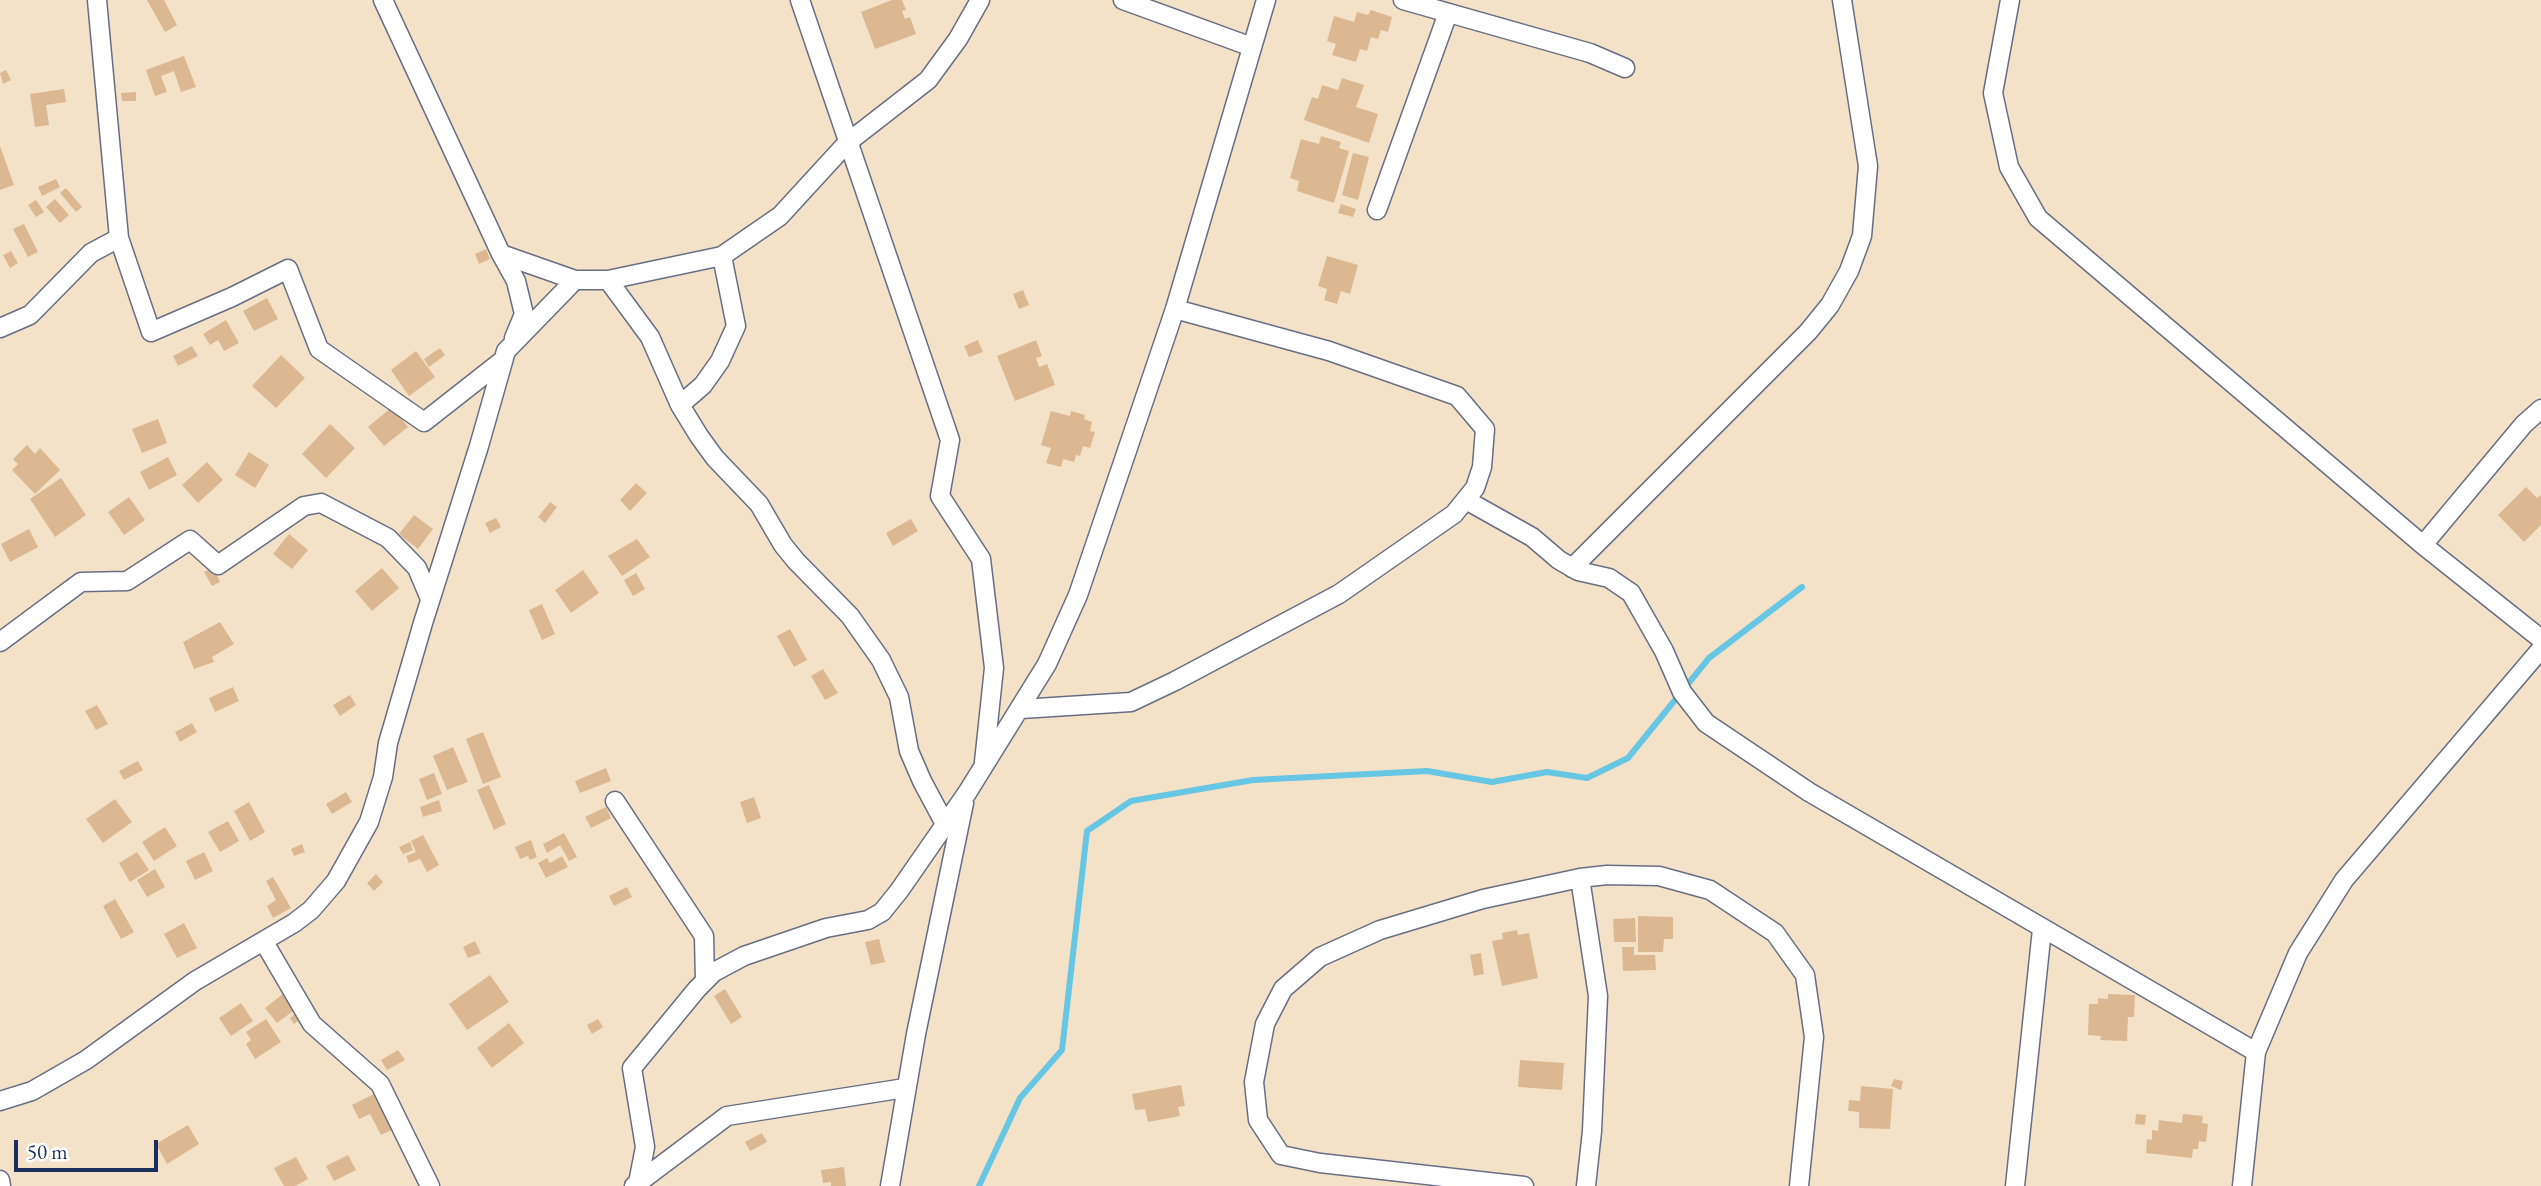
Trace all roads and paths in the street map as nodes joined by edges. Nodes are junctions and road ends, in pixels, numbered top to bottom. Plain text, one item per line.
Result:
1 (97, 0) edge
2 (383, 0) edge
3 (800, 0) edge
4 (980, 0) edge
5 (1123, 0) edge
6 (1266, 0) edge
7 (1403, 0) edge
8 (1842, 0) edge
9 (2010, 0) edge
10 (1448, 13) junction
11 (1252, 47) junction
12 (1625, 68) dead end
13 (847, 142) junction
14 (1377, 210) dead end
15 (119, 238) junction
16 (501, 254) junction
17 (722, 256) junction
18 (575, 280) junction
19 (608, 280) junction
20 (1175, 309) junction
21 (0, 328) edge
22 (507, 352) junction
23 (680, 405) junction
24 (2541, 409) edge
25 (1466, 500) junction
26 (2423, 545) junction
27 (1572, 568) junction
28 (430, 599) junction
29 (2541, 639) edge
30 (0, 642) edge
31 (2541, 649) edge
32 (1021, 709) junction
33 (984, 765) junction
34 (967, 793) junction
35 (615, 802) dead end
36 (945, 824) junction
37 (1580, 877) junction
38 (2042, 929) junction
39 (264, 942) junction
40 (705, 981) junction
41 (2256, 1052) junction
42 (905, 1088) junction
43 (0, 1101) edge
44 (0, 1180) edge
45 (636, 1184) edge
46 (1, 1186) edge
47 (430, 1186) edge
48 (890, 1186) edge
49 (1524, 1186) edge
50 (1586, 1186) edge
51 (1799, 1186) edge
52 (2015, 1186) edge
53 (2242, 1186) edge

1 - 15 street
2 - 16 street
3 - 13 street
4 - 13 street
5 - 11 street
6 - 11 street
7 - 10 street
8 - 27 street
9 - 26 street
10 - 12 street
10 - 14 street
11 - 20 street
13 - 17 street
13 - 33 street
15 - 21 street
15 - 22 street
16 - 18 street
16 - 22 street
17 - 19 street
17 - 23 street
18 - 19 street
18 - 22 street
19 - 23 street
20 - 25 street
20 - 32 street
22 - 28 street
23 - 36 street
24 - 26 street
25 - 27 street
25 - 32 street
26 - 29 street
27 - 38 street
28 - 30 street
28 - 39 street
31 - 41 street
32 - 33 street
33 - 34 street
34 - 36 street
34 - 42 street
35 - 40 street
36 - 40 street
37 - 49 street
37 - 50 street
37 - 51 street
38 - 41 street
38 - 52 street
39 - 43 street
39 - 47 street
40 - 45 street
41 - 53 street
42 - 45 street
42 - 48 street
44 - 46 street

